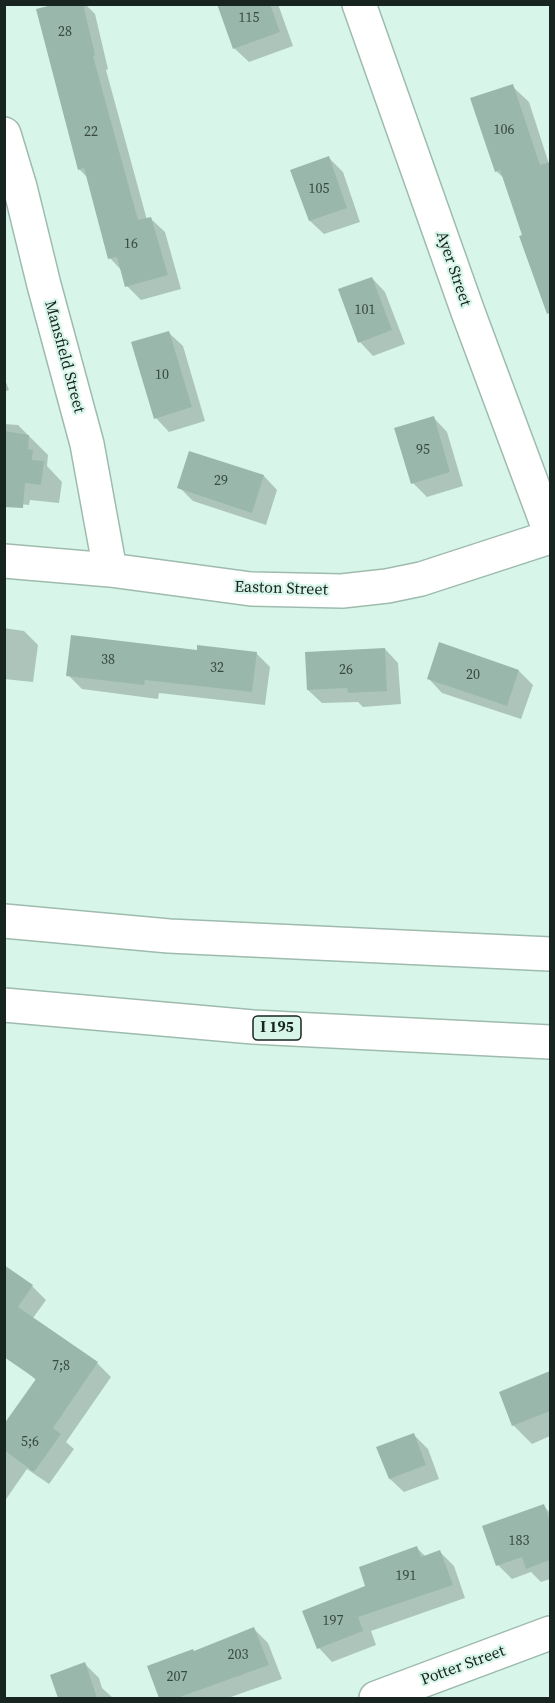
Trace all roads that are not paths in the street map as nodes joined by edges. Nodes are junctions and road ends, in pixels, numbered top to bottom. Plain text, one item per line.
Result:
1 (359, 4) edge
2 (6, 140) edge
3 (550, 532) edge
4 (550, 537) edge
5 (4, 561) edge
6 (110, 570) junction
7 (4, 921) edge
8 (550, 954) edge
9 (4, 1005) edge
10 (550, 1042) edge
11 (550, 1633) edge
12 (376, 1698) edge

1 - 3 main road, Ayer Street
2 - 6 main road, Mansfield Street
4 - 6 main road, Easton Street
5 - 6 main road, Easton Street
7 - 8 main road
9 - 10 main road, I 195
11 - 12 main road, Potter Street

